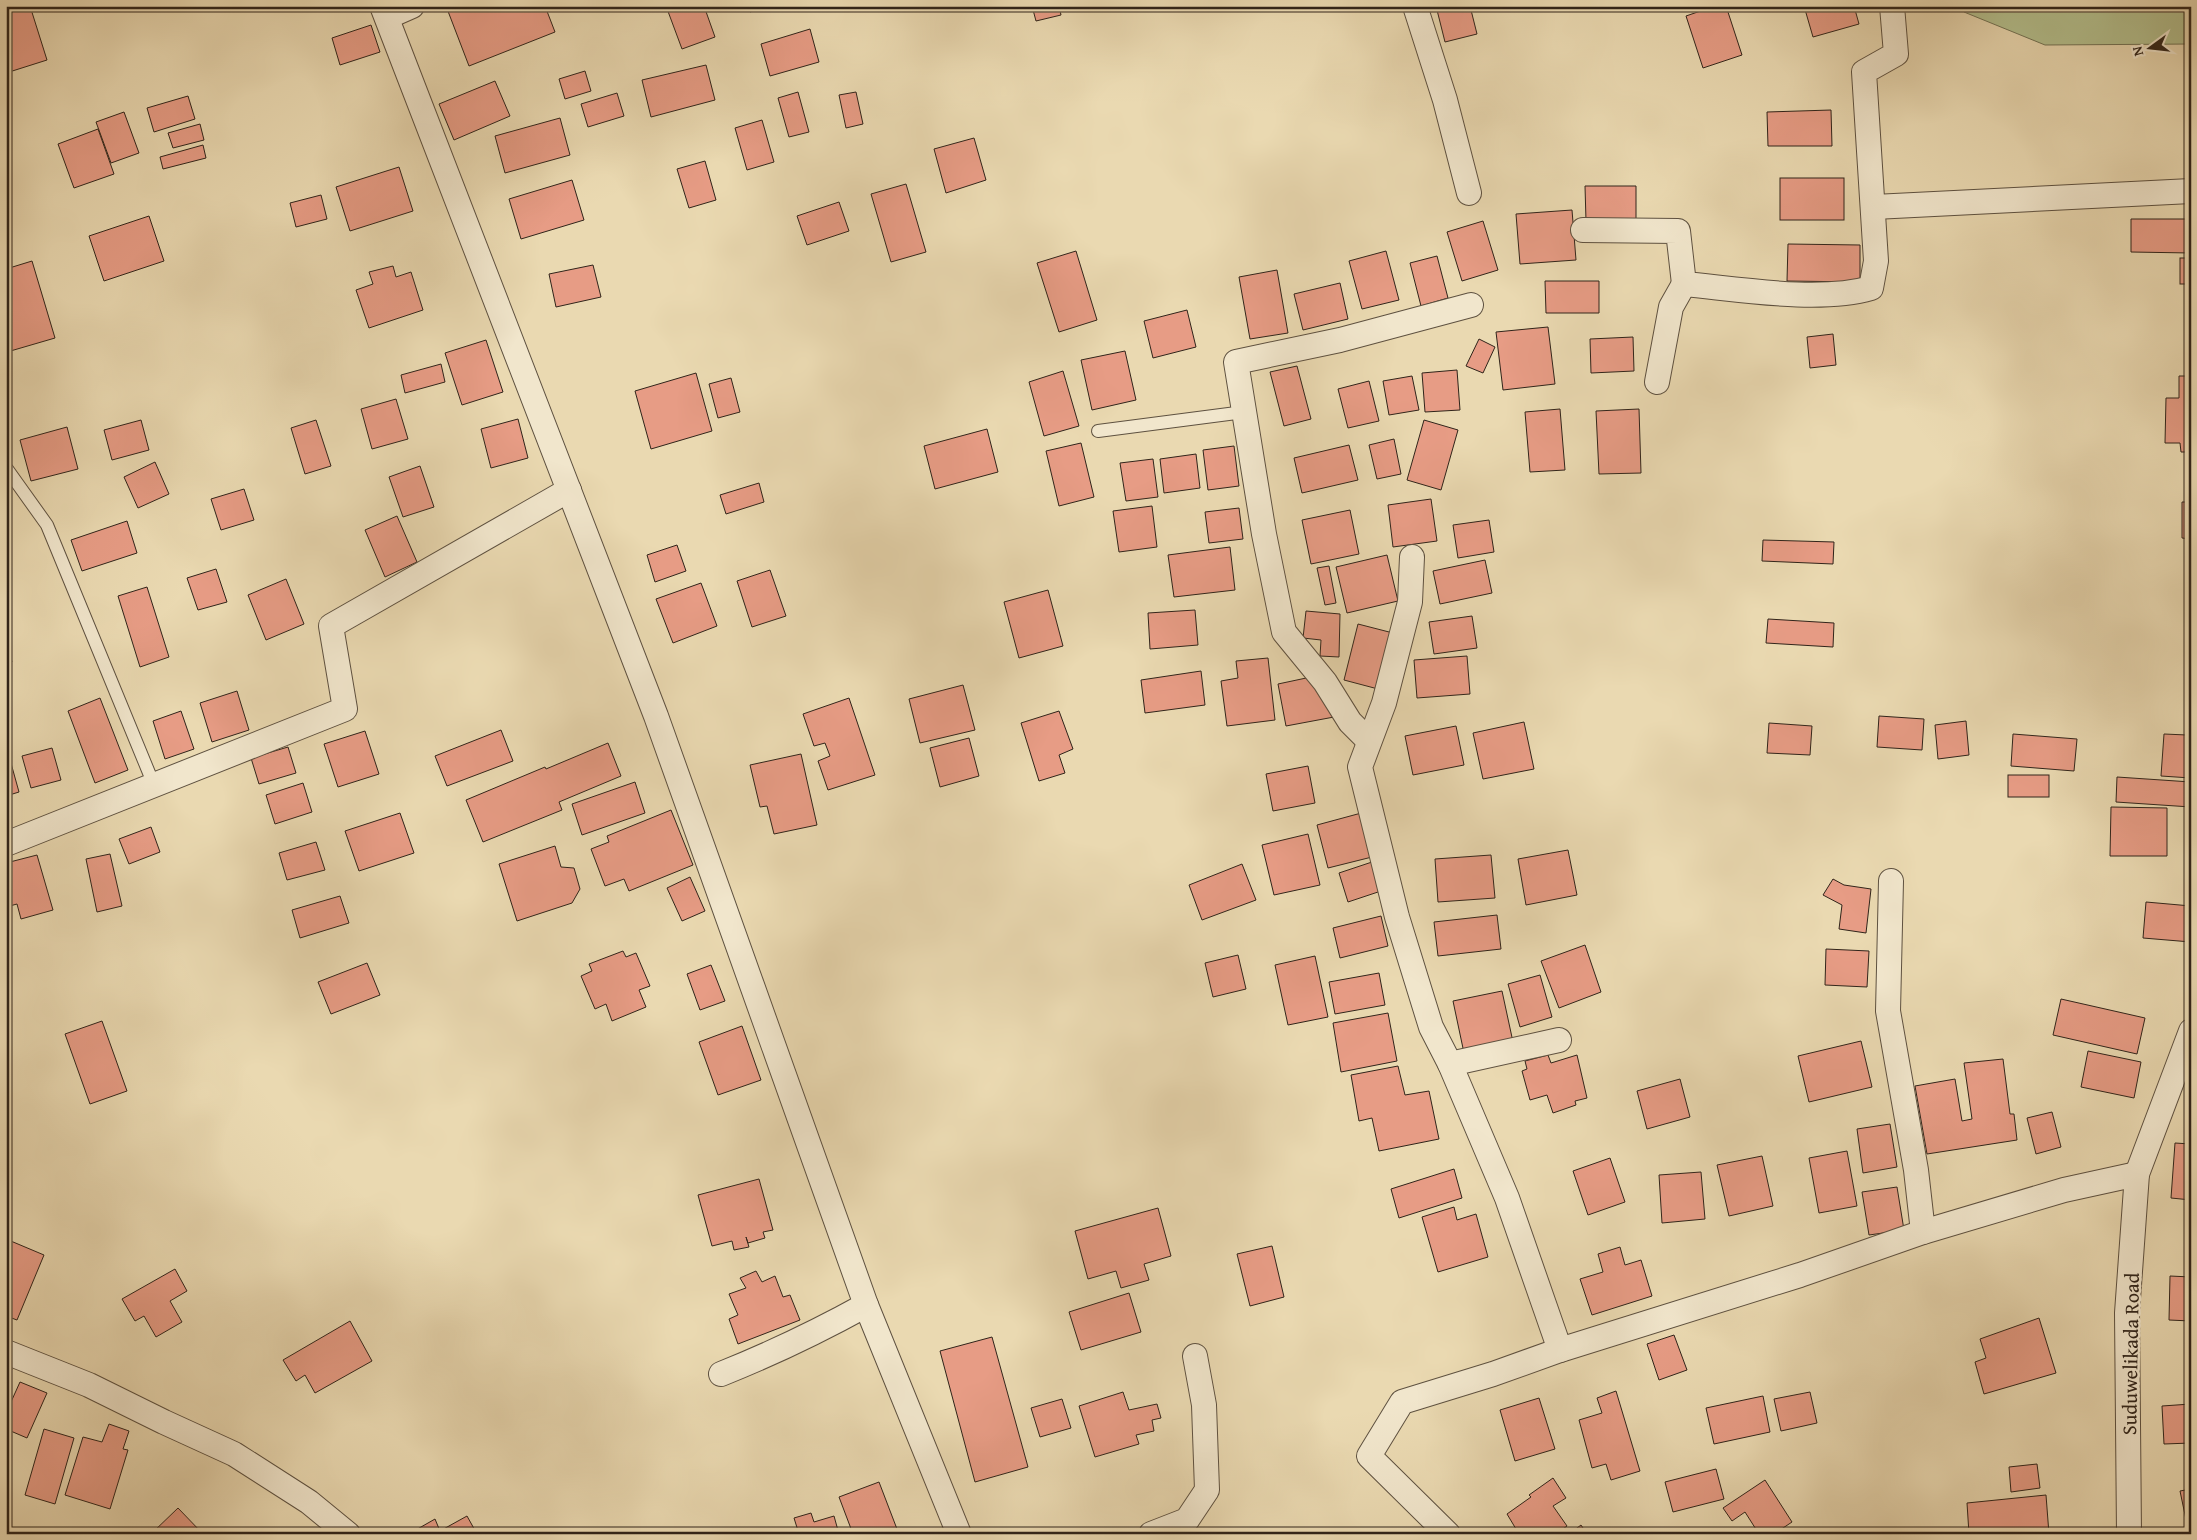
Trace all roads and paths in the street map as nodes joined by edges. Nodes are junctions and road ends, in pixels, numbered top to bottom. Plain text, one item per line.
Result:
1 (412, 6) edge
2 (1415, 6) edge
3 (1892, 6) edge
4 (384, 11) edge
5 (2191, 191) edge
6 (1470, 193) dead end
7 (1874, 207) junction
8 (1583, 230) dead end
9 (1684, 284) junction
10 (1471, 305) dead end
11 (1657, 382) dead end
12 (1244, 412) junction
13 (1098, 431) dead end
14 (7, 469) edge
15 (568, 490) junction
16 (1412, 557) dead end
17 (1369, 741) junction
18 (154, 785) junction
19 (6, 844) edge
20 (1891, 880) dead end
21 (2191, 1031) edge
22 (1559, 1040) dead end
23 (1450, 1064) junction
24 (2137, 1174) junction
25 (1923, 1232) junction
26 (866, 1305) junction
27 (1560, 1350) junction
28 (6, 1352) edge
29 (1195, 1356) dead end
30 (721, 1374) dead end
31 (348, 1534) edge
32 (958, 1534) edge
33 (1151, 1534) edge
34 (1448, 1534) edge
35 (2129, 1534) edge

1 - 4 street
2 - 6 street
3 - 7 street
4 - 15 street
5 - 7 street
7 - 9 street
8 - 9 street
9 - 11 street
10 - 12 street
12 - 13 lane
12 - 17 street
14 - 18 lane
15 - 18 street
15 - 26 street
16 - 17 street
17 - 23 street
18 - 19 street
20 - 25 street
21 - 24 street, Suduwelikada Road
22 - 23 street
23 - 27 street
24 - 25 street
24 - 35 street, Suduwelikada Road
25 - 27 street
26 - 30 street
26 - 32 street
27 - 34 street
28 - 31 street
29 - 33 street

